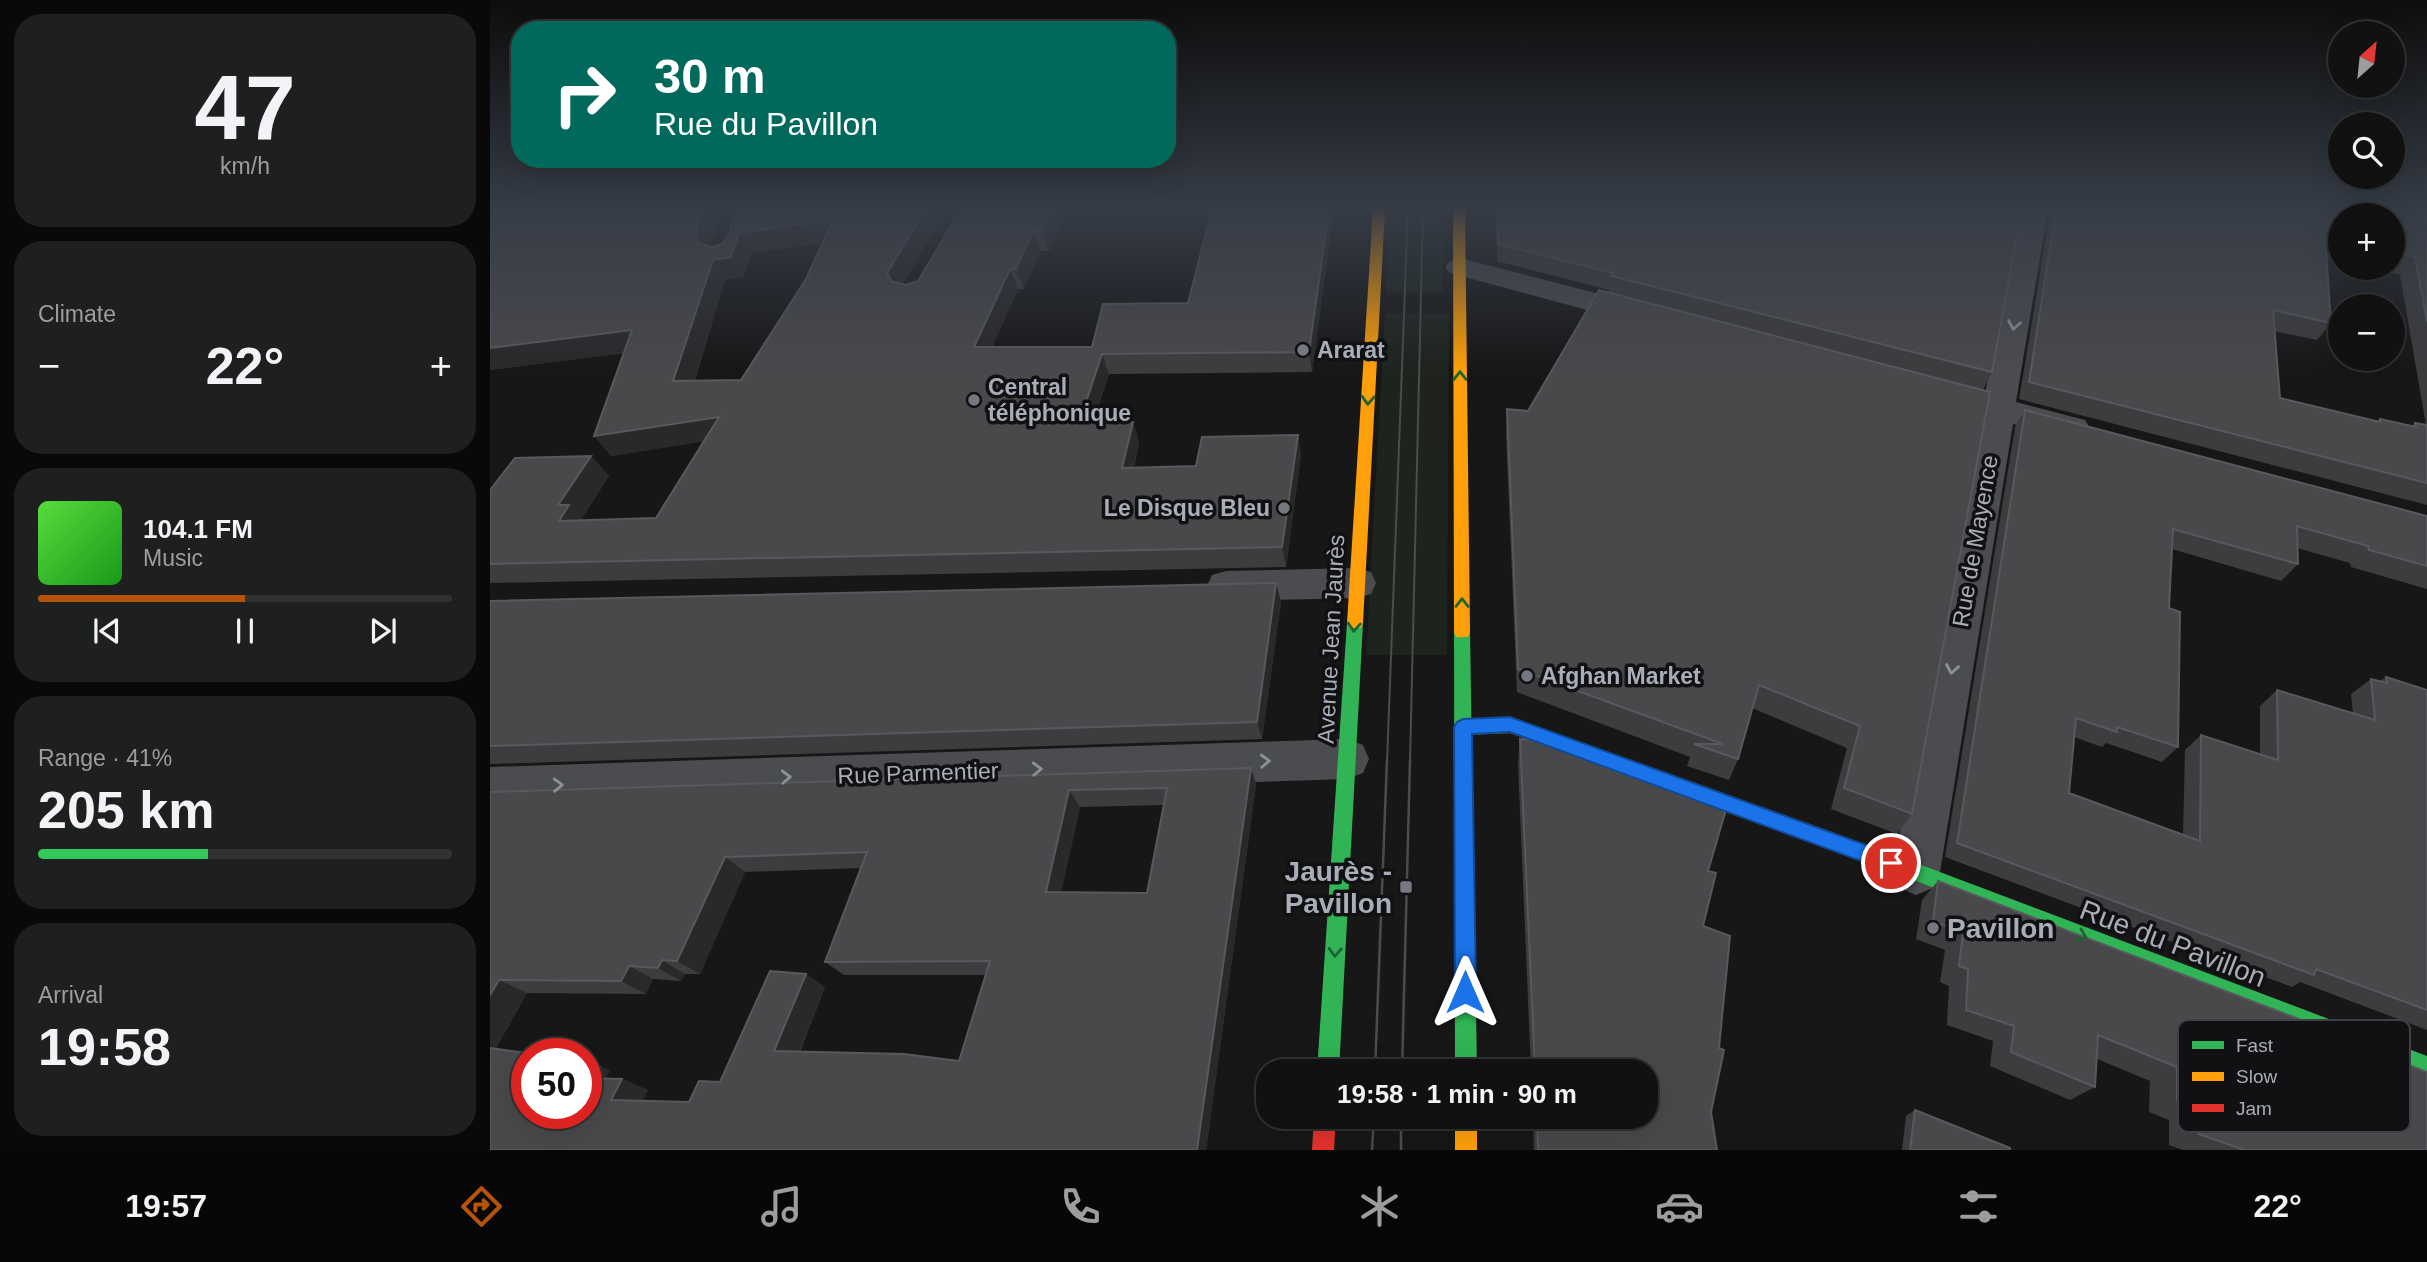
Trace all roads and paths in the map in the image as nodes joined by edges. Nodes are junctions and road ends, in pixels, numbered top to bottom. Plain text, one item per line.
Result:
1 (1376, 263) edge
2 (1460, 263) edge
3 (2024, 263) edge
4 (1460, 267) junction
5 (1666, 321) edge
6 (1905, 384) edge
7 (1998, 408) junction
8 (2099, 435) edge
9 (1357, 583) junction
10 (1194, 586) edge
11 (1463, 727) junction
12 (1347, 759) junction
13 (1615, 763) edge
14 (1667, 782) edge
15 (490, 787) edge
16 (1916, 872) junction
17 (2304, 1020) edge
18 (1329, 1059) edge
19 (1466, 1059) edge
20 (2410, 1061) edge
21 (2427, 1067) edge
22 (1324, 1129) edge
23 (1466, 1129) edge
24 (1323, 1150) edge
25 (1466, 1150) edge

1 -> 9 main road, Avenue Jean Jaurès
2 - 4 main road
3 -> 7 street, Rue de Mayence
4 - 5 street
11 -> 4 main road
6 - 7 street
7 - 8 street
7 -> 16 street, Rue de Mayence
9 - 10 street
9 -> 12 main road, Avenue Jean Jaurès
11 - 13 main road
11 - 19 main road
15 -> 12 street, Rue Parmentier
12 -> 18 main road, Avenue Jean Jaurès
14 - 16 main road, Rue du Pavillon
16 -> 17 main road, Rue du Pavillon
20 -> 21 main road, Rue du Pavillon
22 - 24 main road
23 - 25 main road

